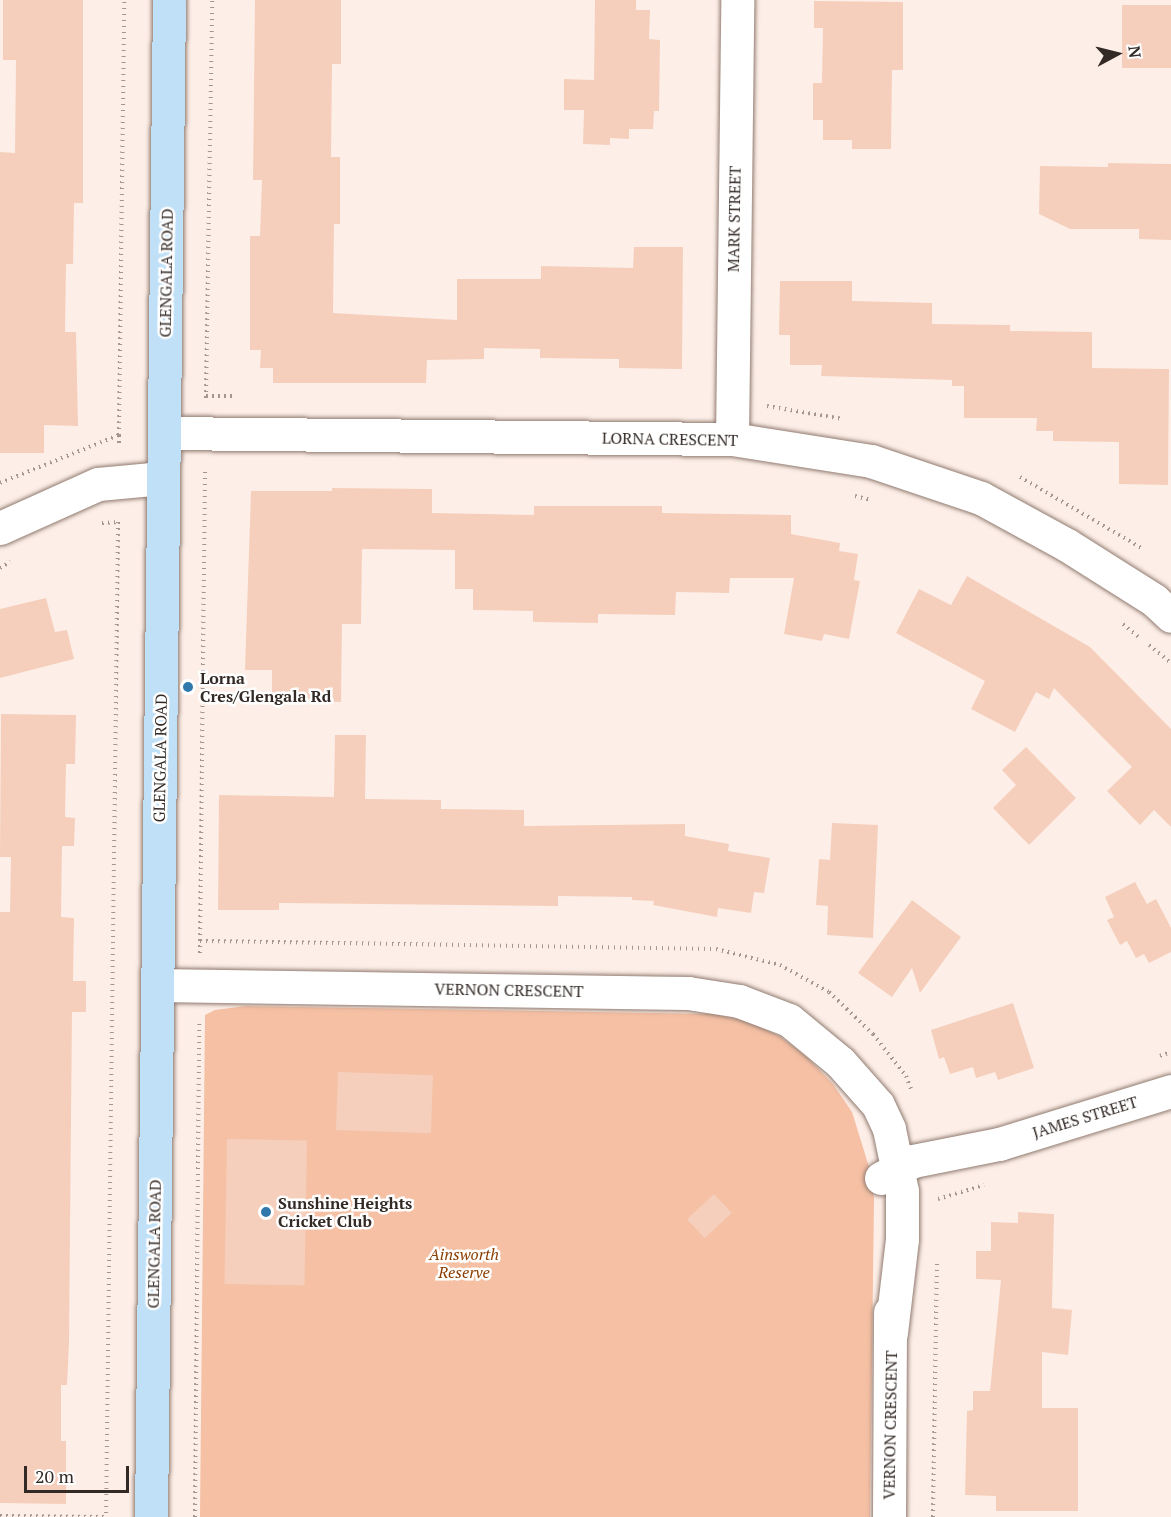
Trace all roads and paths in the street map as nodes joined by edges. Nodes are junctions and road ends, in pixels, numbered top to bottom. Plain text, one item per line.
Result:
1 (124, 0) edge
2 (169, 0) edge
3 (212, 0) edge
4 (737, 0) edge
5 (164, 433) junction
6 (205, 434) junction
7 (119, 435) dead end
8 (732, 439) junction
9 (205, 469) junction
10 (216, 469) dead end
11 (163, 478) junction
12 (842, 493) dead end
13 (877, 502) dead end
14 (93, 524) dead end
15 (0, 528) edge
16 (20, 557) dead end
17 (0, 568) edge
18 (1171, 616) edge
19 (1118, 620) dead end
20 (1171, 663) edge
21 (200, 941) junction
22 (158, 985) junction
23 (199, 986) junction
24 (1171, 1091) edge
25 (914, 1096) dead end
26 (999, 1144) junction
27 (894, 1175) junction
28 (937, 1175) junction
29 (938, 1211) dead end
30 (937, 1247) dead end
31 (0, 1516) edge
32 (106, 1517) edge
33 (151, 1517) edge
34 (195, 1517) edge
35 (889, 1517) edge
36 (933, 1517) edge

1 - 7 path
2 - 5 street, GLENGALA ROAD
3 - 6 path
4 - 8 street, MARK STREET
5 - 6 street, LORNA CRESCENT
5 - 11 street, GLENGALA ROAD
6 - 8 street, LORNA CRESCENT
6 - 9 path
8 - 18 street, LORNA CRESCENT
9 - 10 path
9 - 21 path
11 - 15 street
11 - 22 street, GLENGALA ROAD
12 - 13 path
14 - 32 path
16 - 17 path
19 - 20 path
21 - 23 path
21 - 25 path
22 - 23 street, VERNON CRESCENT
22 - 33 street, GLENGALA ROAD
23 - 27 street, VERNON CRESCENT
23 - 34 path
24 - 26 street, JAMES STREET
26 - 27 street, JAMES STREET
26 - 28 street, JAMES STREET
27 - 28 street, JAMES STREET
27 - 35 street, VERNON CRESCENT
28 - 29 path
30 - 36 path
31 - 32 path

